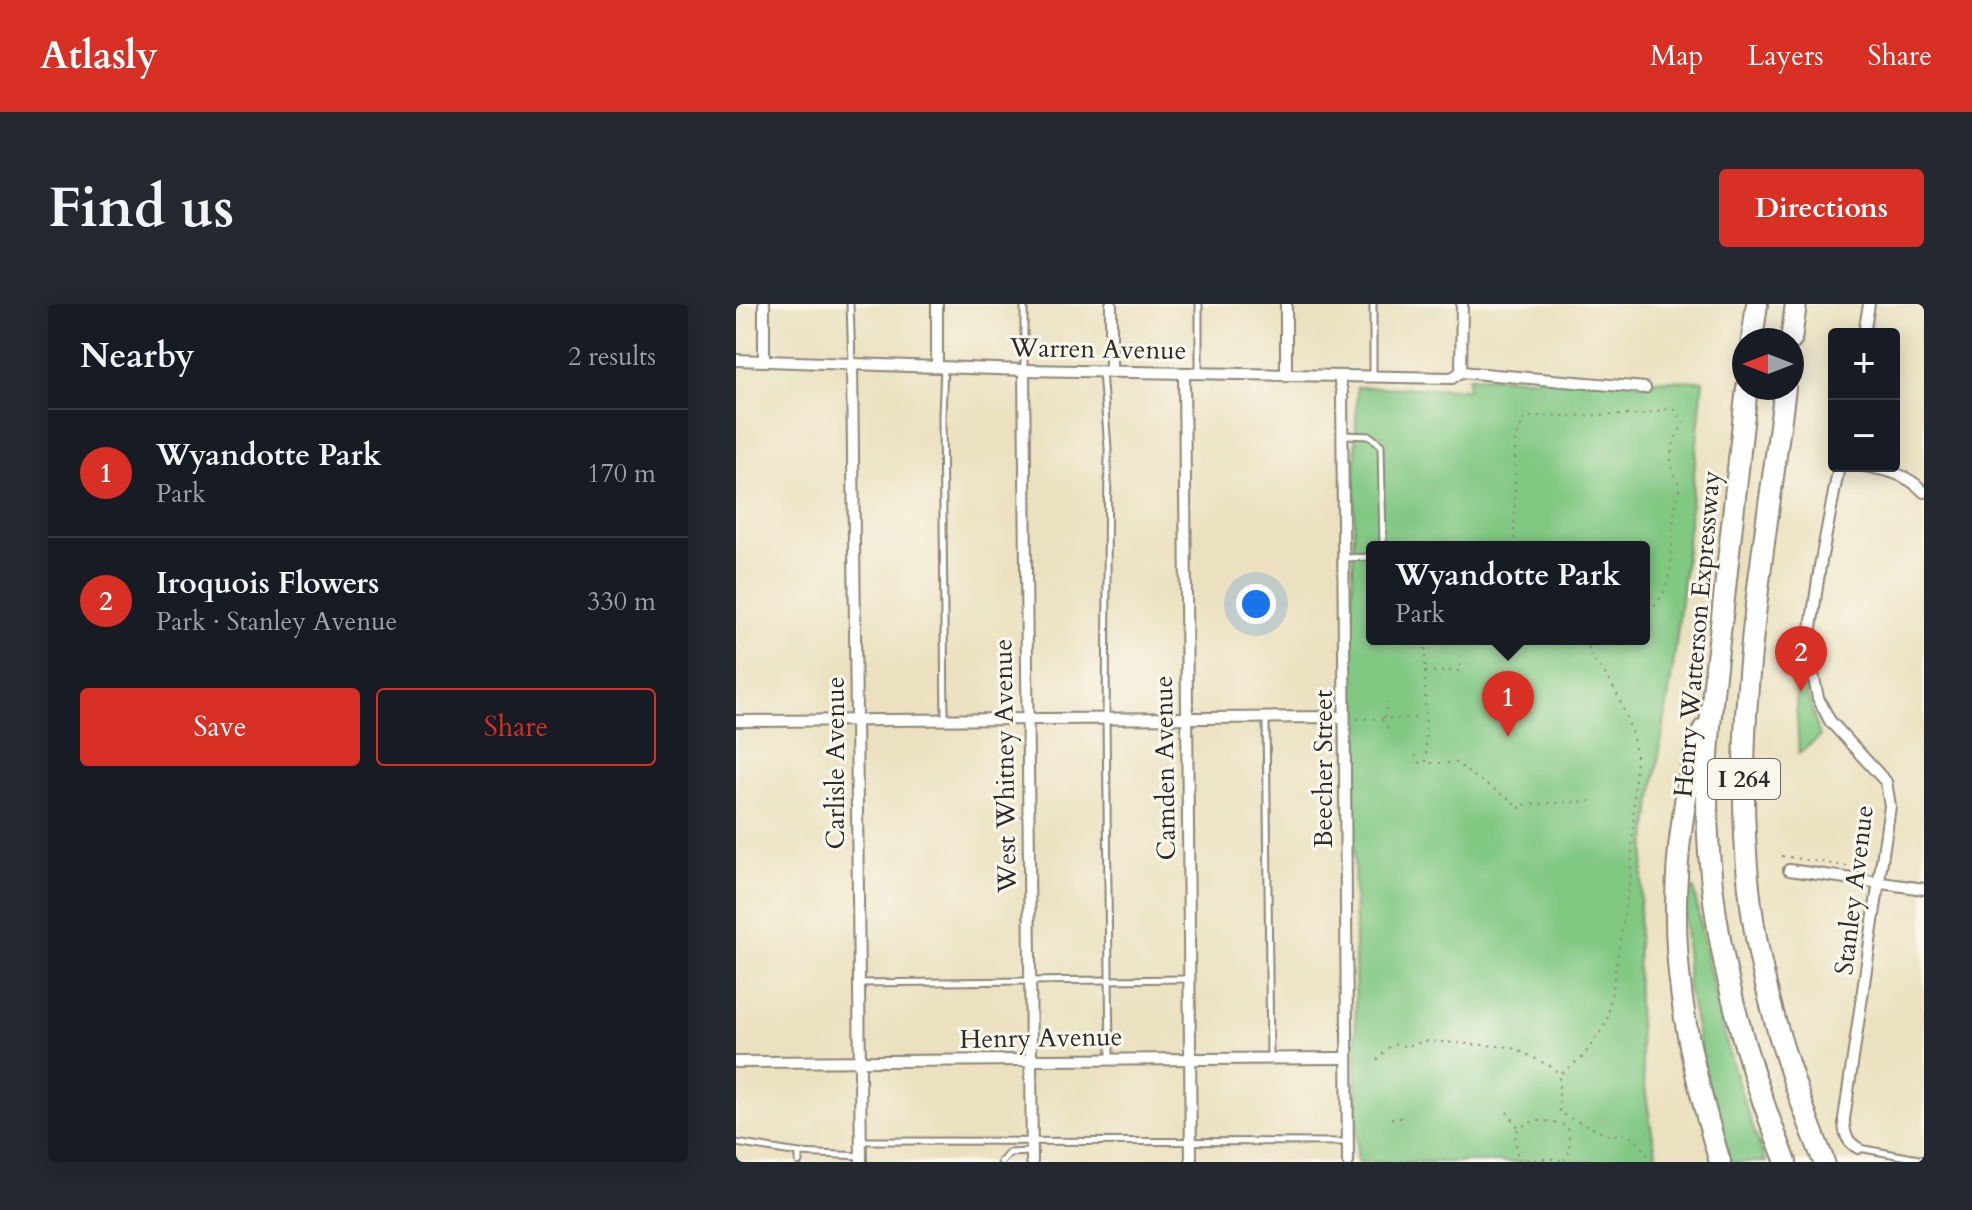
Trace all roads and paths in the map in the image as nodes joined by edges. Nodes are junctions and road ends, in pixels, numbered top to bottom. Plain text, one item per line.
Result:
1 (764, 304) edge
2 (850, 304) edge
3 (937, 304) edge
4 (1024, 304) edge
5 (1111, 304) edge
6 (1199, 304) edge
7 (1286, 304) edge
8 (1373, 304) edge
9 (1462, 304) edge
10 (1757, 304) edge
11 (1796, 304) edge
12 (1869, 304) edge
13 (1754, 328) edge
14 (1793, 328) edge
15 (1865, 328) edge
16 (736, 360) edge
17 (764, 360) junction
18 (852, 365) junction
19 (941, 365) junction
20 (1024, 370) junction
21 (1107, 371) junction
22 (1184, 373) junction
23 (1460, 373) junction
24 (1199, 374) junction
25 (1286, 376) junction
26 (1339, 376) junction
27 (1373, 377) junction
28 (1645, 388) dead end
29 (1746, 400) edge
30 (1783, 400) edge
31 (1343, 435) junction
32 (1838, 472) edge
33 (1892, 472) edge
34 (1924, 492) edge
35 (1383, 541) edge
36 (1514, 541) edge
37 (1366, 557) edge
38 (1343, 558) junction
39 (1650, 611) edge
40 (1588, 645) edge
41 (1425, 648) dead end
42 (1460, 652) dead end
43 (1425, 672) junction
44 (1387, 702) dead end
45 (1711, 715) junction
46 (1344, 717) junction
47 (1106, 718) junction
48 (1187, 718) junction
49 (1266, 718) junction
50 (1421, 718) dead end
51 (1026, 719) junction
52 (1382, 719) junction
53 (736, 721) edge
54 (857, 721) junction
55 (945, 721) junction
56 (1389, 730) dead end
57 (1415, 755) dead end
58 (1426, 763) junction
59 (1593, 801) dead end
60 (1782, 856) dead end
61 (1853, 867) dead end
62 (1789, 870) dead end
63 (1880, 884) junction
64 (1924, 889) edge
65 (1189, 979) junction
66 (1108, 980) junction
67 (1029, 982) junction
68 (859, 983) junction
69 (1270, 1058) junction
70 (1347, 1058) junction
71 (1110, 1059) junction
72 (1190, 1059) junction
73 (1030, 1060) junction
74 (1377, 1060) dead end
75 (860, 1061) junction
76 (736, 1062) edge
77 (1559, 1075) junction
78 (1507, 1112) dead end
79 (1559, 1113) junction
80 (1391, 1118) dead end
81 (1404, 1118) dead end
82 (1558, 1122) junction
83 (1519, 1128) junction
84 (860, 1141) junction
85 (1190, 1141) junction
86 (1348, 1142) junction
87 (736, 1143) edge
88 (1858, 1148) joint
89 (1032, 1152) edge
90 (799, 1153) junction
91 (861, 1159) edge
92 (1924, 1160) edge
93 (1566, 1161) edge
94 (799, 1162) edge
95 (1001, 1162) edge
96 (1191, 1162) edge
97 (1348, 1162) edge
98 (1518, 1162) edge
99 (1649, 1162) edge
100 (1720, 1162) edge
101 (1786, 1162) edge
102 (1824, 1162) edge

1 - 17 street
2 - 18 lane
3 - 19 street
4 - 20 lane
5 - 21 street
6 - 24 lane
7 - 25 street
8 - 27 lane
9 - 23 street
10 - 13 highway
11 - 14 highway
12 - 15 street
16 - 17 street, Warren Avenue
17 - 18 street, Warren Avenue
18 - 19 street, Warren Avenue
18 - 54 street, Carlisle Avenue
19 - 20 street, Warren Avenue
19 - 55 lane
20 - 21 street, Warren Avenue
20 - 51 street, West Whitney Avenue
21 - 22 street, Warren Avenue
21 - 47 lane
22 - 24 street, Warren Avenue
22 - 48 street, Camden Avenue
23 - 27 street, Warren Avenue
23 - 28 street, Warren Avenue
24 - 25 street, Warren Avenue
25 - 26 street, Warren Avenue
26 - 27 street, Warren Avenue
26 - 31 street, Beecher Street
29 - 45 highway, Henry Watterson Expressway / I 264
30 - 102 highway, Henry Watterson Expressway / I 264
31 - 35 lane
31 - 38 street, Beecher Street
32 - 63 street, Stanley Avenue
33 - 34 street
36 - 39 path
37 - 38 lane
38 - 46 street, Beecher Street
40 - 77 path
41 - 43 path
42 - 43 path
43 - 58 path
44 - 52 path
45 - 100 highway
45 - 101 highway, Henry Watterson Expressway / I 264
46 - 49 street
46 - 52 path
46 - 70 street, Beecher Street
47 - 48 street
47 - 51 street
47 - 66 lane
48 - 49 street
48 - 65 street, Camden Avenue
49 - 69 lane
50 - 52 path
51 - 55 street
51 - 67 street, West Whitney Avenue
52 - 56 path
53 - 54 street
54 - 55 street
54 - 68 street, Carlisle Avenue
57 - 58 path
58 - 59 path
60 - 61 path
62 - 63 street
63 - 64 street
63 - 88 street, Stanley Avenue
65 - 66 lane
65 - 72 street, Camden Avenue
66 - 67 lane
66 - 71 lane
67 - 68 lane
67 - 73 street, West Whitney Avenue
68 - 75 street, Carlisle Avenue
69 - 70 street, Henry Avenue
69 - 72 street, Henry Avenue
70 - 86 street, Beecher Street
71 - 72 street, Henry Avenue
71 - 73 street, Henry Avenue
72 - 85 street, Camden Avenue
73 - 75 street, Henry Avenue
73 - 89 street, West Whitney Avenue
74 - 77 path
75 - 76 street, Henry Avenue
75 - 84 street, Carlisle Avenue
77 - 79 path
78 - 83 path
79 - 82 path
79 - 99 path
80 - 81 path
82 - 83 path
82 - 93 path
83 - 98 path
84 - 89 lane
84 - 91 street, Carlisle Avenue
85 - 86 lane
85 - 89 lane
85 - 96 street, Camden Avenue
86 - 97 street, Beecher Street
87 - 90 lane
88 - 92 lane
89 - 95 lane
90 - 91 lane
90 - 94 lane
93 - 98 path

